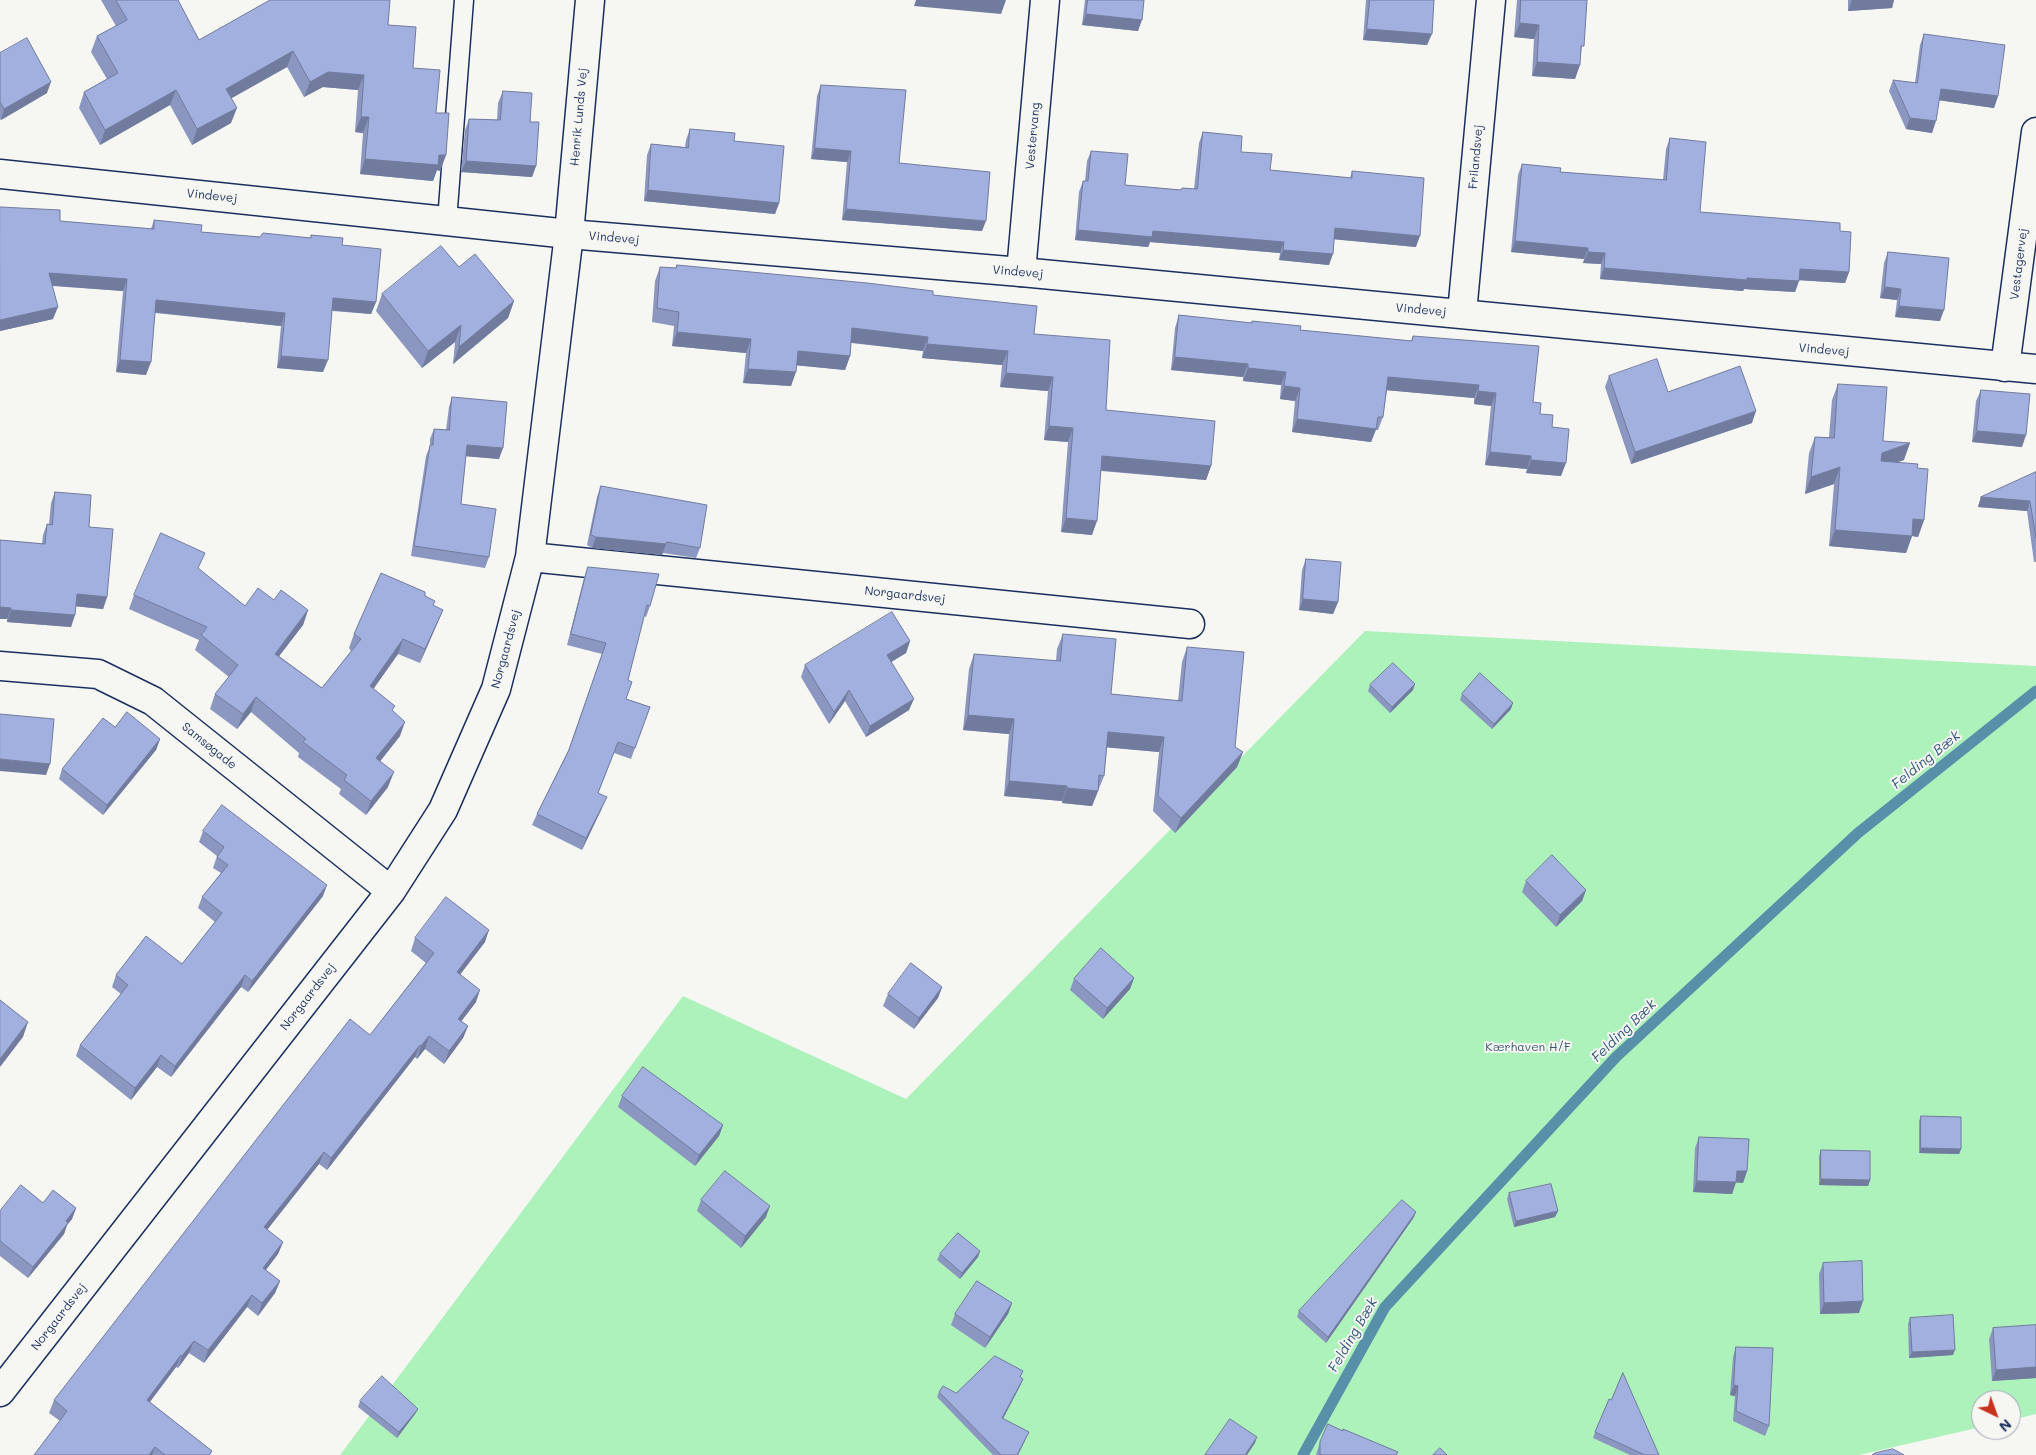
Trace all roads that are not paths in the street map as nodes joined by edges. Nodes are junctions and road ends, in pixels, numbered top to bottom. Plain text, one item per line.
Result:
1 (464, 0) edge
2 (590, 0) edge
3 (1045, 0) edge
4 (1490, 0) edge
5 (2036, 132) edge
6 (0, 174) edge
7 (447, 221) junction
8 (569, 234) junction
9 (1021, 272) junction
10 (1462, 314) junction
11 (2005, 367) junction
12 (2036, 370) edge
13 (530, 557) junction
14 (1190, 624) dead end
15 (0, 666) edge
16 (390, 891) junction
17 (0, 1392) edge

1 - 7 lane
2 - 8 street, Henrik Lunds Vej
3 - 9 street, Vestervang
4 - 10 street, Frilandsvej
5 - 11 street, Vestagervej
6 - 7 street, Vindevej
7 - 8 street, Vindevej
8 - 9 street, Vindevej
8 - 13 street, Norgaardsvej
9 - 10 street, Vindevej
10 - 11 street, Vindevej
11 - 12 street, Vindevej
13 - 14 street, Norgaardsvej
13 - 16 street, Norgaardsvej
15 - 16 street, Samsøgade
16 - 17 street, Norgaardsvej

